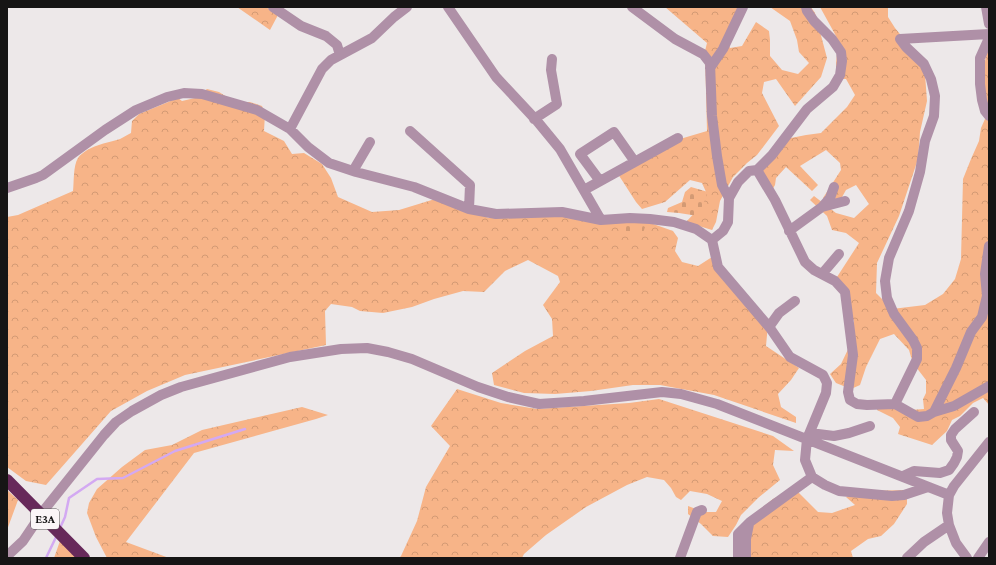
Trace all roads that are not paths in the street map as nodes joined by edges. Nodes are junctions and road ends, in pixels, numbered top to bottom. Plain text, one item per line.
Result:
1 (273, 7) edge
2 (407, 7) edge
3 (448, 7) edge
4 (632, 7) edge
5 (743, 7) edge
6 (806, 7) edge
7 (986, 7) edge
8 (989, 24) edge
9 (989, 34) edge
10 (989, 38) edge
11 (340, 56) junction
12 (552, 59) dead end
13 (710, 68) junction
14 (989, 116) edge
15 (534, 119) junction
16 (290, 129) junction
17 (410, 131) dead end
18 (678, 138) dead end
19 (370, 142) dead end
20 (636, 162) junction
21 (757, 170) junction
22 (352, 171) junction
23 (600, 181) junction
24 (834, 186) dead end
25 (7, 188) edge
26 (584, 190) junction
27 (729, 198) junction
28 (845, 201) dead end
29 (822, 207) junction
30 (469, 209) junction
31 (601, 220) junction
32 (789, 231) junction
33 (712, 240) junction
34 (989, 246) edge
35 (839, 254) dead end
36 (822, 274) junction
37 (795, 301) dead end
38 (769, 326) junction
39 (989, 386) edge
40 (895, 404) junction
41 (934, 412) junction
42 (974, 412) dead end
43 (870, 426) dead end
44 (808, 436) junction
45 (989, 442) edge
46 (903, 476) junction
47 (812, 477) junction
48 (7, 480) edge
49 (928, 487) junction
50 (949, 495) junction
51 (702, 510) dead end
52 (750, 522) junction
53 (948, 525) junction
54 (989, 542) edge
55 (7, 556) edge
56 (84, 558) edge
57 (680, 558) edge
58 (738, 558) edge
59 (746, 558) edge
60 (907, 558) edge
61 (967, 558) edge
62 (978, 558) edge

1 - 11 street
2 - 11 street
3 - 15 street
4 - 13 street
5 - 13 street
6 - 21 street
7 - 8 street
9 - 40 street
10 - 14 street
11 - 16 street
12 - 15 street
13 - 27 street
15 - 26 street
16 - 22 street
16 - 25 street
17 - 30 street
18 - 20 street
19 - 22 street
20 - 23 street
20 - 23 street
21 - 27 street
21 - 32 street
22 - 30 street
23 - 26 street
24 - 29 street
26 - 31 street
27 - 33 street
28 - 29 street
29 - 32 street
30 - 31 street
31 - 33 street
32 - 36 street
33 - 38 street
34 - 41 street
35 - 36 street
36 - 40 street
37 - 38 street
38 - 44 street
39 - 41 street
40 - 41 street
42 - 46 street
43 - 44 street
44 - 46 street
44 - 47 street
44 - 55 street
45 - 50 street
46 - 49 street
47 - 49 street
47 - 52 street
48 - 56 highway, E3A, bridge
49 - 50 street
50 - 53 street
51 - 57 street
52 - 58 street
52 - 59 street
53 - 60 street
53 - 61 street
54 - 62 street

